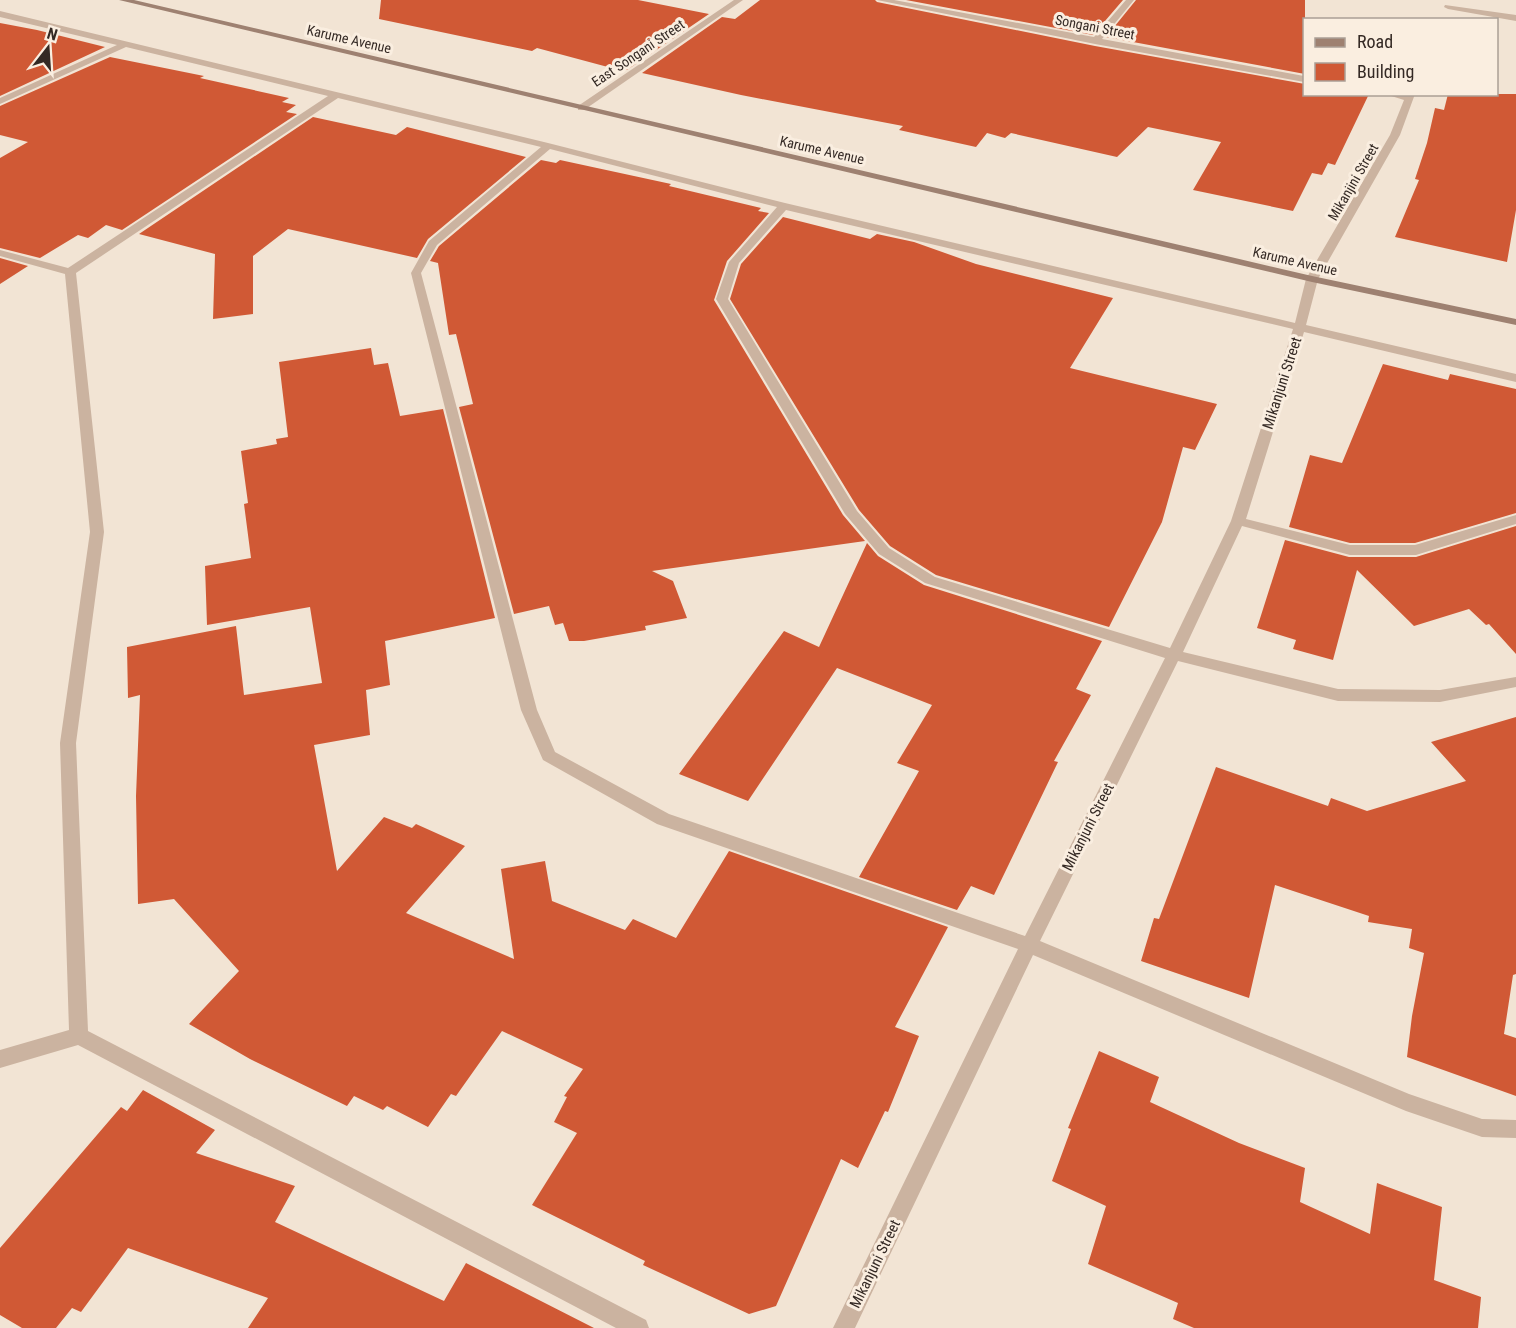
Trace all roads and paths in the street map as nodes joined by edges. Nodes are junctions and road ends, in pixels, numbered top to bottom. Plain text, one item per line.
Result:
1 (123, 0) edge
2 (739, 0) edge
3 (881, 0) edge
4 (1130, 0) edge
5 (1448, 7) edge
6 (0, 14) edge
7 (1516, 18) edge
8 (1095, 40) junction
9 (126, 44) junction
10 (1303, 79) edge
11 (336, 95) junction
12 (1410, 96) edge
13 (0, 101) edge
14 (581, 108) junction
15 (548, 146) junction
16 (784, 206) junction
17 (0, 253) edge
18 (69, 272) junction
19 (1312, 279) junction
20 (1307, 295) joint
21 (1301, 321) junction
22 (1516, 322) edge
23 (1516, 378) edge
24 (1516, 519) edge
25 (1238, 521) junction
26 (1174, 655) junction
27 (1516, 682) edge
28 (1029, 945) junction
29 (79, 1036) junction
30 (0, 1059) edge
31 (1516, 1129) edge
32 (638, 1328) edge
33 (844, 1328) edge

1 - 14 main road, Karume Avenue
2 - 14 street, East Songani Street
3 - 8 street, Songani Street
4 - 8 street
5 - 7 street
6 - 9 street
8 - 10 street, Songani Street
9 - 11 street
9 - 13 street
11 - 15 street
11 - 18 street
12 - 19 street, Mikanjini Street
14 - 19 main road, Karume Avenue
15 - 16 street
15 - 28 street
16 - 21 street
16 - 26 street
17 - 18 street
18 - 29 street
19 - 20 street, Mikanjini Street
19 - 22 main road, Karume Avenue
20 - 21 street, Mikanjuni Street
21 - 23 street
21 - 25 street, Mikanjuni Street
24 - 25 street
25 - 26 street, Mikanjuni Street
26 - 27 street
26 - 28 street, Mikanjuni Street
28 - 31 street
28 - 33 street, Mikanjuni Street
29 - 30 street
29 - 32 street

